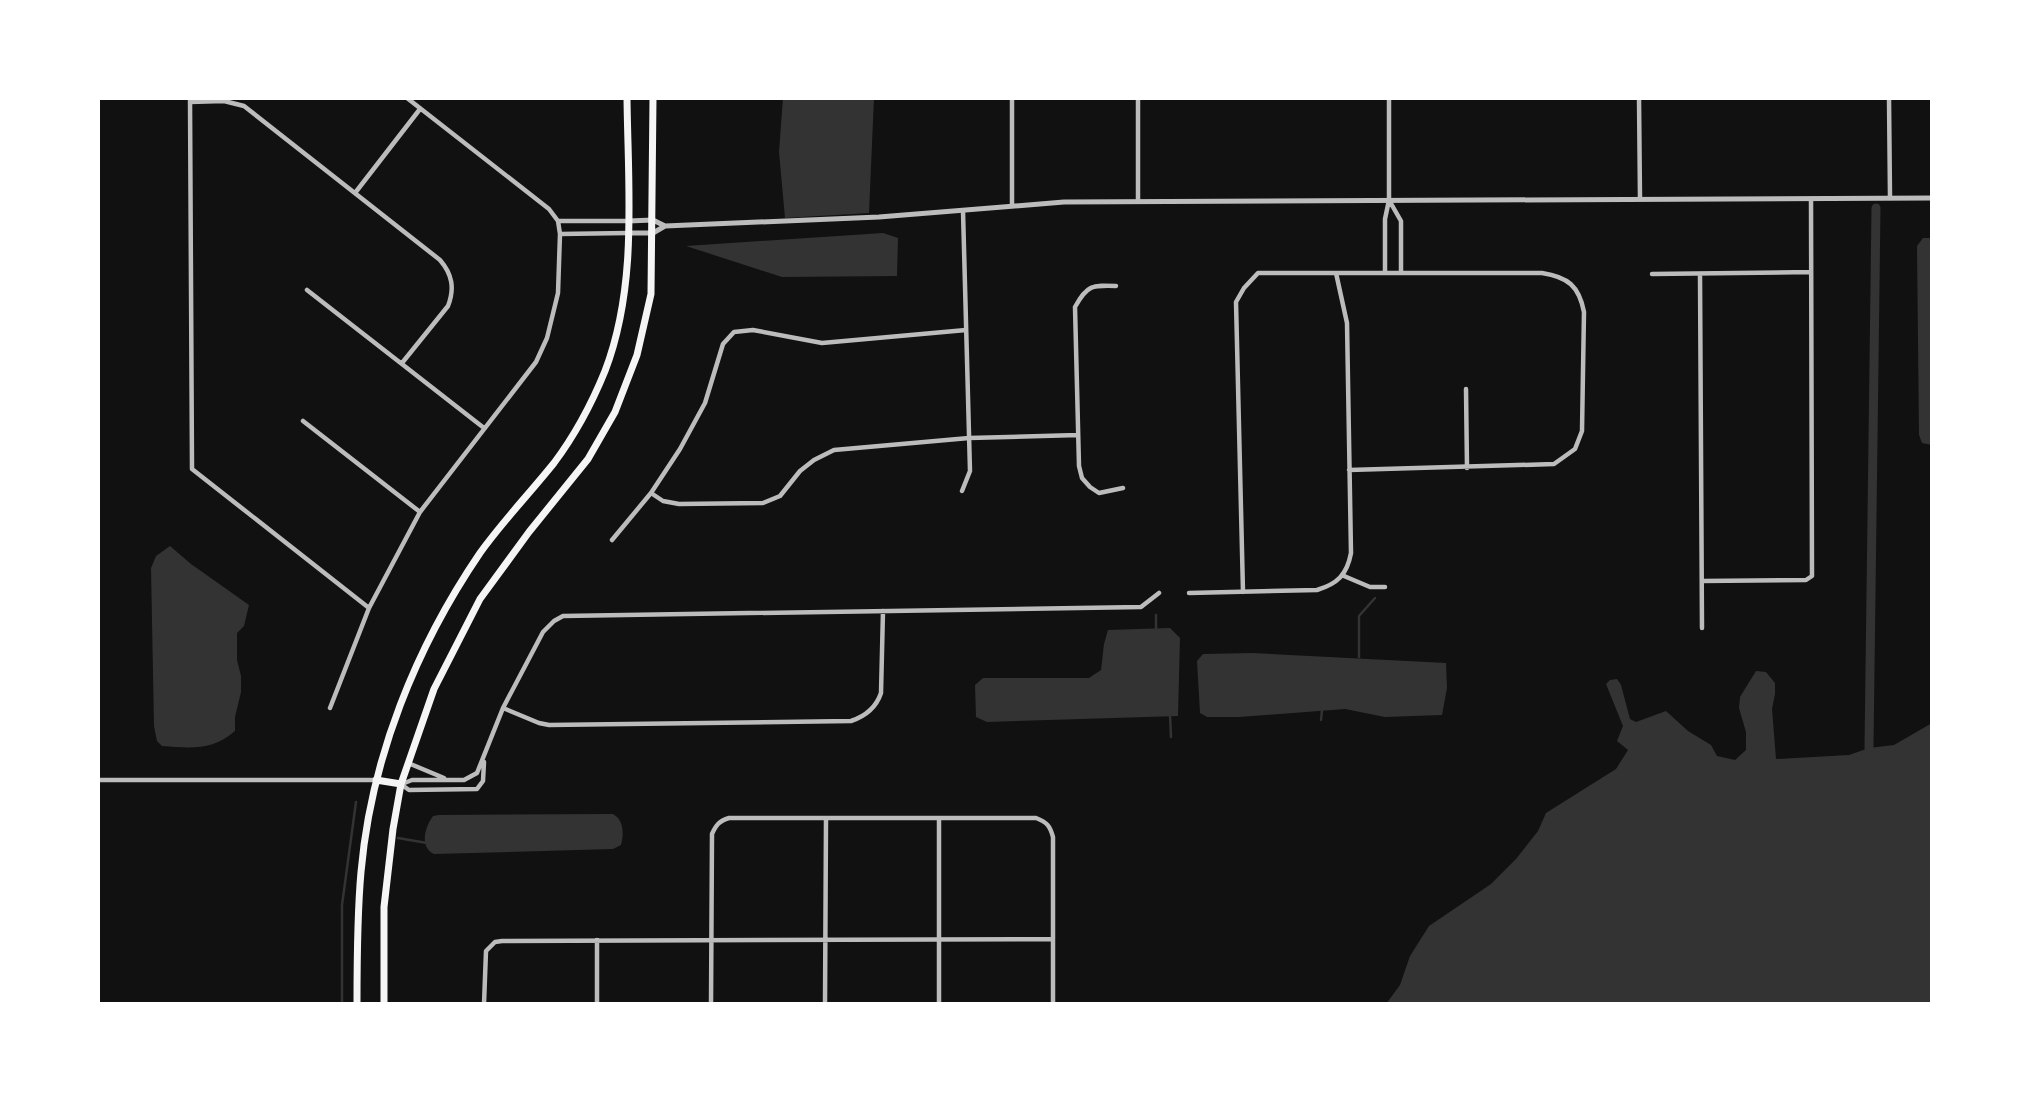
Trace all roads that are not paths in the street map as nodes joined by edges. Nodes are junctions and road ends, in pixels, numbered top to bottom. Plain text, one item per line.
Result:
1 (407, 98) edge
2 (627, 98) edge
3 (653, 98) edge
4 (1012, 98) edge
5 (1138, 98) edge
6 (1389, 98) edge
7 (1639, 98) edge
8 (1889, 98) edge
9 (190, 100) edge
10 (420, 109) junction
11 (355, 193) junction
12 (1890, 198) junction
13 (1932, 198) edge
14 (1640, 199) junction
15 (1811, 199) junction
16 (1389, 200) junction
17 (1138, 201) junction
18 (1012, 206) junction
19 (963, 211) junction
20 (653, 220) junction
21 (558, 221) junction
22 (628, 221) junction
23 (664, 226) junction
24 (628, 233) junction
25 (653, 233) junction
26 (561, 234) junction
27 (1811, 272) junction
28 (1336, 273) junction
29 (1385, 273) junction
30 (1401, 273) junction
31 (1652, 274) dead end
32 (1700, 274) junction
33 (1116, 286) dead end
34 (307, 290) dead end
35 (966, 330) junction
36 (402, 363) junction
37 (1466, 389) dead end
38 (303, 421) dead end
39 (484, 428) junction
40 (1078, 435) junction
41 (969, 438) junction
42 (1468, 468) junction
43 (1349, 470) junction
44 (1123, 488) dead end
45 (962, 491) dead end
46 (652, 493) junction
47 (420, 512) junction
48 (612, 540) dead end
49 (1343, 576) junction
50 (1702, 581) junction
51 (1385, 587) dead end
52 (1243, 592) junction
53 (1159, 593) dead end
54 (1189, 593) dead end
55 (369, 608) junction
56 (883, 611) junction
57 (1702, 628) dead end
58 (330, 708) dead end
59 (503, 708) junction
60 (484, 759) junction
61 (408, 763) junction
62 (444, 779) junction
63 (98, 780) edge
64 (376, 780) junction
65 (401, 784) junction
66 (939, 818) junction
67 (825, 819) junction
68 (1053, 939) junction
69 (597, 940) junction
70 (711, 940) junction
71 (825, 940) junction
72 (939, 940) junction
73 (357, 1004) edge
74 (384, 1004) edge
75 (484, 1004) edge
76 (597, 1004) edge
77 (711, 1004) edge
78 (825, 1004) edge
79 (940, 1004) edge
80 (1053, 1004) edge

1 - 10 street
2 - 22 main road
3 - 20 main road
4 - 18 street
5 - 17 street
6 - 16 street
7 - 14 street
8 - 12 street
9 - 11 street
9 - 55 street
10 - 11 street
10 - 21 street
11 - 36 street
12 - 13 street
12 - 15 street
14 - 15 street
14 - 16 street
15 - 27 street
16 - 17 street
16 - 29 street
16 - 30 street
17 - 18 street
18 - 19 street
19 - 23 street
19 - 35 street
20 - 22 street
20 - 23 street
20 - 25 main road
21 - 22 street
21 - 26 street
22 - 24 main road
23 - 25 street
24 - 25 street
24 - 26 street
24 - 64 main road
25 - 61 main road
26 - 39 street
27 - 32 street
27 - 50 street
28 - 29 street
28 - 43 street
28 - 52 street
29 - 30 street
30 - 42 street
31 - 32 street
32 - 50 street
33 - 40 street
34 - 36 street
35 - 41 street
35 - 46 street
36 - 39 street
37 - 42 street
38 - 47 street
39 - 47 street
40 - 41 street
40 - 44 street
41 - 45 street
41 - 46 street
42 - 43 street
43 - 49 street
46 - 48 street
47 - 55 street
49 - 51 street
49 - 52 street
50 - 57 street
52 - 54 street
53 - 56 street
55 - 58 street
56 - 59 street
56 - 59 street
59 - 60 street
60 - 62 street
60 - 65 street
61 - 62 street
61 - 65 main road
62 - 65 street
63 - 64 street
64 - 65 main road
64 - 73 main road
65 - 74 main road
66 - 67 street
66 - 68 street
66 - 72 street
67 - 70 street
67 - 71 street
68 - 72 street
68 - 80 street
69 - 70 street
69 - 75 street
69 - 76 street
70 - 71 street
70 - 77 street
71 - 72 street
71 - 78 street
72 - 79 street

